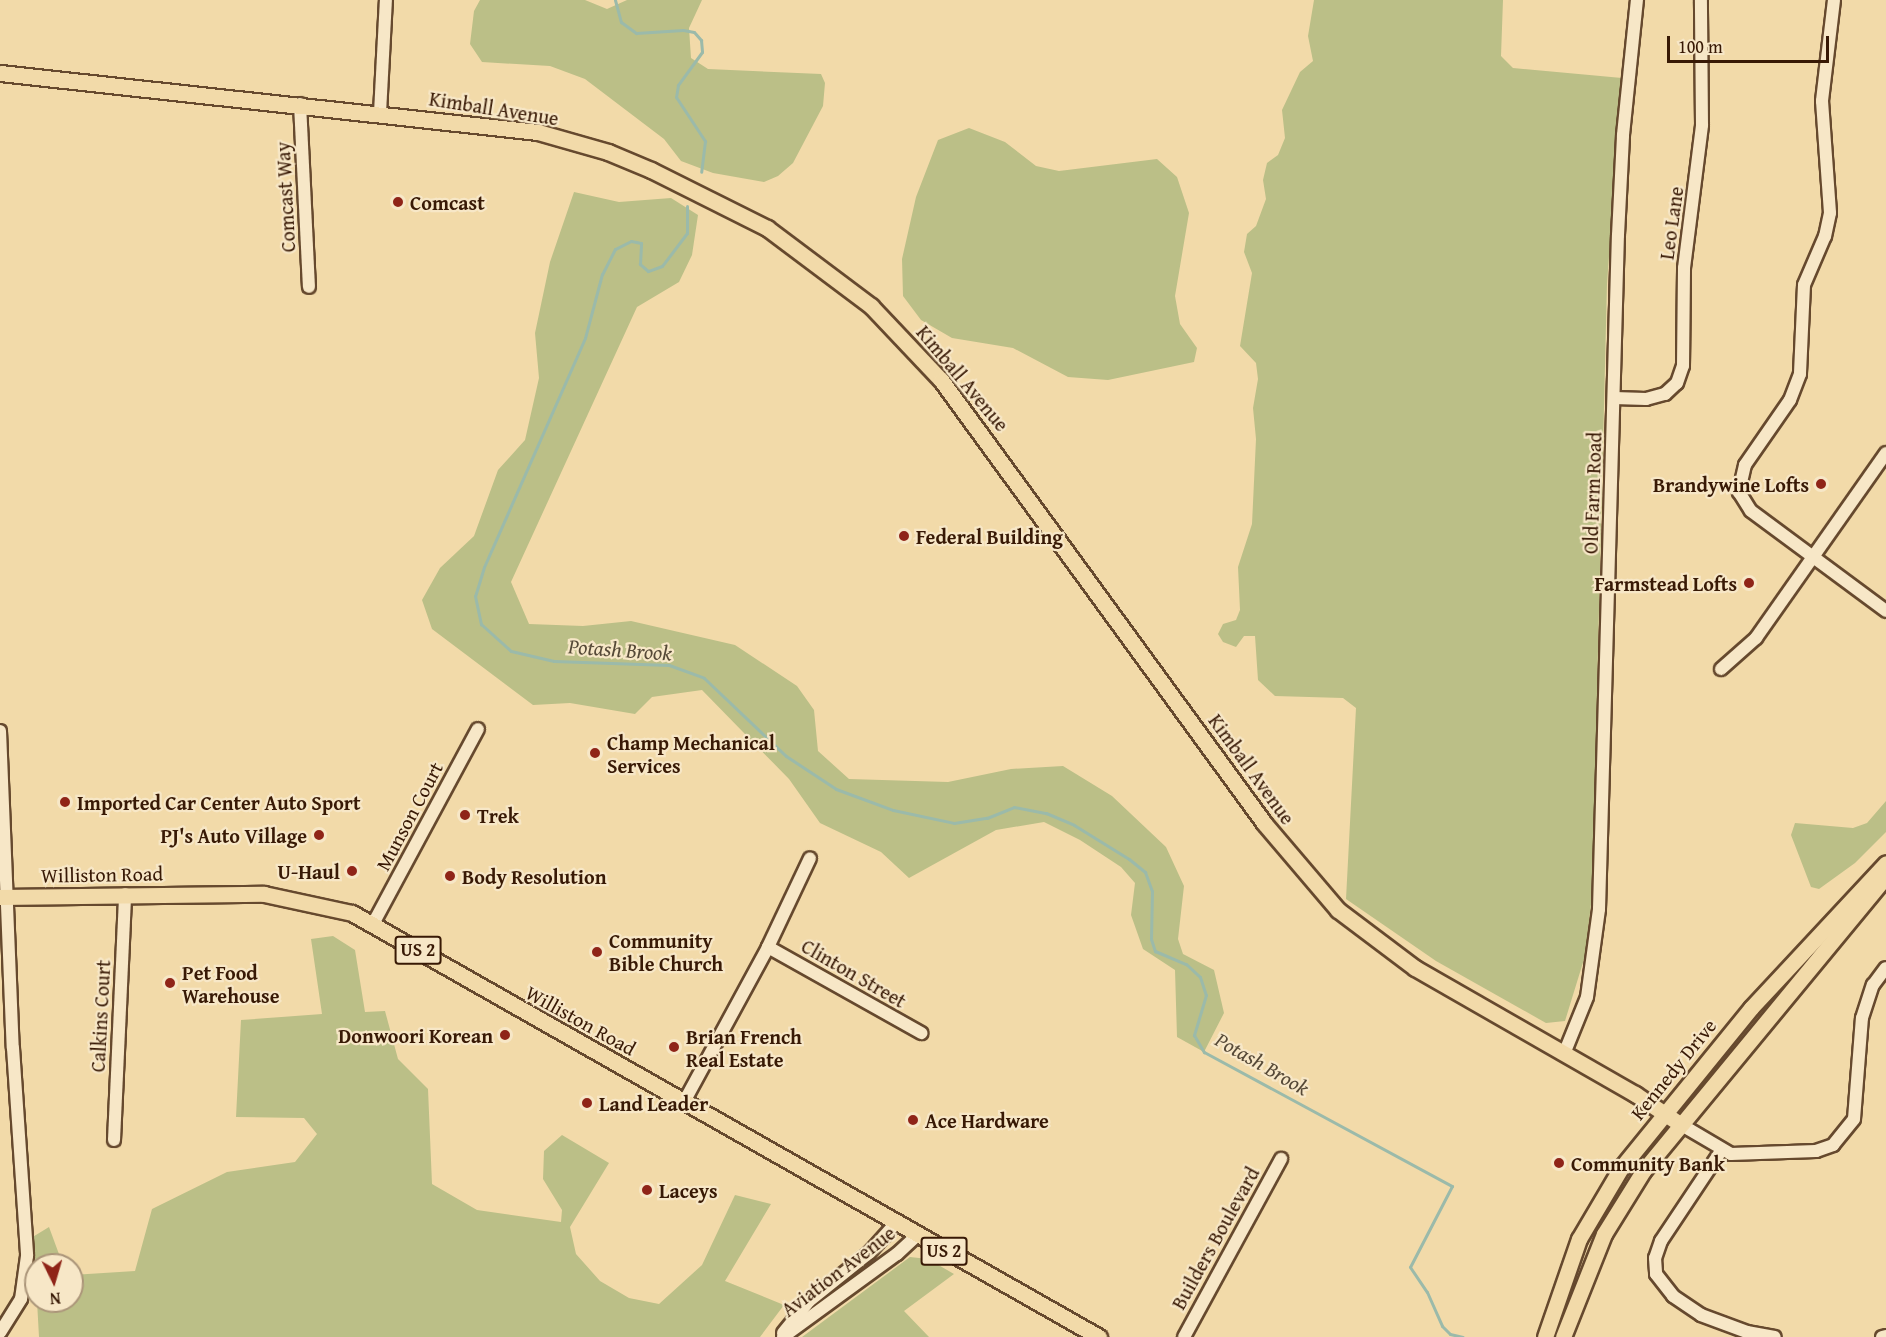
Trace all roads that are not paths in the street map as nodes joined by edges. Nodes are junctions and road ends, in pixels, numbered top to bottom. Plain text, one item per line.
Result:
1 (386, 0) edge
2 (1637, 0) edge
3 (1701, 0) edge
4 (1834, 0) edge
5 (0, 73) edge
6 (300, 104) junction
7 (380, 113) junction
8 (309, 287) dead end
9 (1614, 398) junction
10 (1886, 453) edge
11 (1815, 555) junction
12 (1886, 612) edge
13 (1721, 669) dead end
14 (478, 729) dead end
15 (0, 731) edge
16 (810, 858) dead end
17 (1886, 863) edge
18 (1886, 876) edge
19 (125, 894) junction
20 (4, 896) edge
21 (374, 922) junction
22 (768, 947) junction
23 (1886, 968) edge
24 (921, 1033) dead end
25 (1563, 1053) junction
26 (684, 1102) junction
27 (1663, 1112) junction
28 (1680, 1124) junction
29 (114, 1140) dead end
30 (1720, 1150) junction
31 (1281, 1159) dead end
32 (896, 1224) junction
33 (916, 1236) junction
34 (0, 1332) edge
35 (782, 1337) edge
36 (1099, 1337) edge
37 (1184, 1337) edge
38 (1545, 1337) edge
39 (1563, 1337) edge
40 (1775, 1337) edge

1 - 7 street
2 - 9 street, Old Farm Road
3 - 9 street, Leo Lane
4 - 11 street
5 - 6 main road, Kimball Avenue
6 - 7 main road, Kimball Avenue
6 - 8 street, Comcast Way
7 - 25 main road, Kimball Avenue
9 - 25 street, Old Farm Road
10 - 11 street
11 - 12 street
11 - 13 street
14 - 21 street, Munson Court
15 - 20 street
16 - 22 street
17 - 27 main road, Kennedy Drive
18 - 28 main road, Kennedy Drive
19 - 20 main road, Williston Road / US 2
19 - 21 main road, Williston Road / US 2
19 - 29 street, Calkins Court
20 - 34 street
21 - 26 main road, Williston Road / US 2
22 - 24 street, Clinton Street
22 - 26 street
23 - 30 street
25 - 27 main road, Kimball Avenue
26 - 32 main road, Williston Road / US 2
27 - 28 main road, Kimball Avenue
27 - 38 main road, Kennedy Drive
28 - 30 street
28 - 39 main road, Kennedy Drive
30 - 40 street
31 - 37 street, Builders Boulevard
32 - 33 main road, Williston Road / US 2
32 - 35 street, Aviation Avenue
33 - 35 street, Aviation Avenue
33 - 36 main road, Williston Road / US 2

